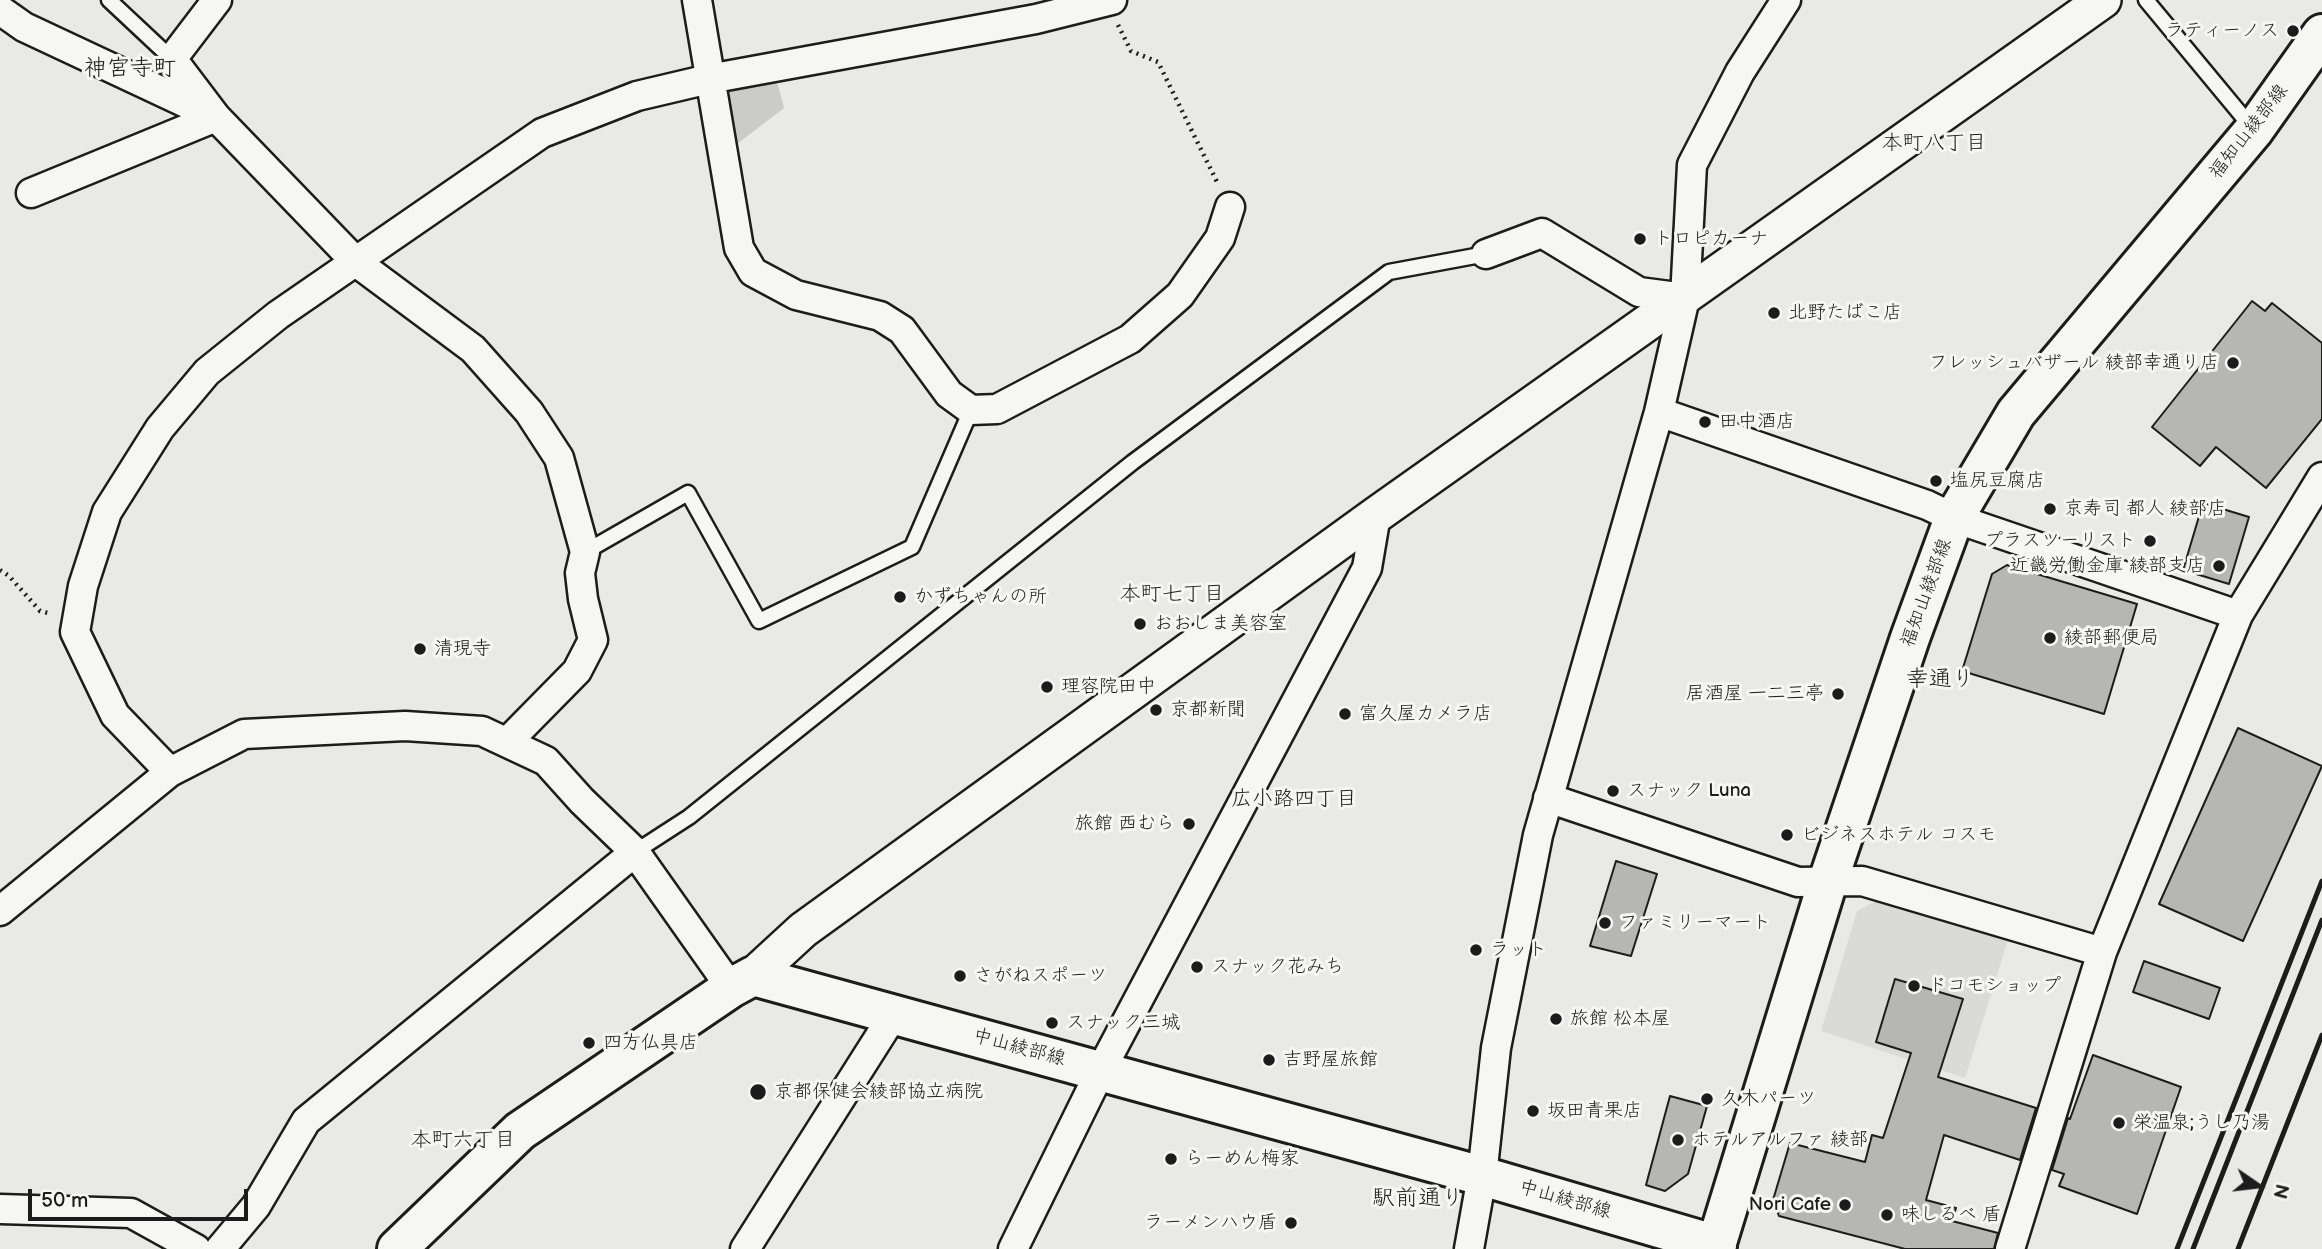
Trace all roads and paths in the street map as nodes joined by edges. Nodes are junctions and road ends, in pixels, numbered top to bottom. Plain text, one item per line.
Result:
1 (109, 0) edge
2 (217, 0) edge
3 (697, 0) edge
4 (1786, 0) edge
5 (2103, 0) edge
6 (2147, 0) edge
7 (1109, 1) edge
8 (0, 10) edge
9 (2322, 34) edge
10 (172, 59) junction
11 (709, 79) junction
12 (216, 117) junction
13 (2254, 131) junction
14 (31, 193) dead end
15 (1230, 207) joint
16 (1486, 254) joint
17 (356, 262) junction
18 (1685, 298) junction
19 (971, 410) junction
20 (1659, 412) junction
21 (2322, 477) edge
22 (1376, 515) junction
23 (1954, 519) junction
24 (584, 552) junction
25 (0, 570) edge
26 (2238, 615) junction
27 (76, 620) junction
28 (509, 743) junction
29 (170, 772) junction
30 (1548, 798) junction
31 (635, 852) junction
32 (1828, 881) junction
33 (0, 911) edge
34 (2102, 952) junction
35 (742, 982) junction
36 (894, 1014) junction
37 (1101, 1070) junction
38 (1482, 1176) junction
39 (0, 1209) edge
40 (1465, 1243) edge
41 (1720, 1248) edge
42 (196, 1249) edge
43 (220, 1249) edge
44 (397, 1249) edge
45 (745, 1249) edge
46 (1013, 1249) edge
47 (2010, 1249) edge

1 - 10 lane
2 - 10 street
3 - 11 street
4 - 18 street
5 - 18 street
6 - 13 lane
7 - 11 street
7 - 15 path
8 - 12 street
9 - 13 main road, 福知山綾部線
10 - 12 street
11 - 17 street
11 - 19 street
12 - 14 street
12 - 17 street
13 - 23 main road, 福知山綾部線
15 - 19 street
16 - 18 street
16 - 31 lane
17 - 24 street
17 - 27 street
18 - 20 street
18 - 22 street
19 - 24 lane
20 - 23 street
20 - 30 street
21 - 26 street
22 - 35 street
22 - 37 street
23 - 26 street
23 - 32 main road, 福知山綾部線
24 - 28 street
25 - 27 path
26 - 34 street
27 - 29 street
28 - 29 street
28 - 31 street
29 - 33 street
30 - 32 street
30 - 38 street
31 - 35 street
31 - 43 street
32 - 34 street
32 - 41 main road, 福知山綾部線
34 - 47 street
35 - 36 main road, 中山綾部線
35 - 44 main road
36 - 37 main road, 中山綾部線
36 - 45 street
37 - 38 main road, 中山綾部線
37 - 46 street
38 - 40 street
38 - 41 main road, 中山綾部線
39 - 42 street

